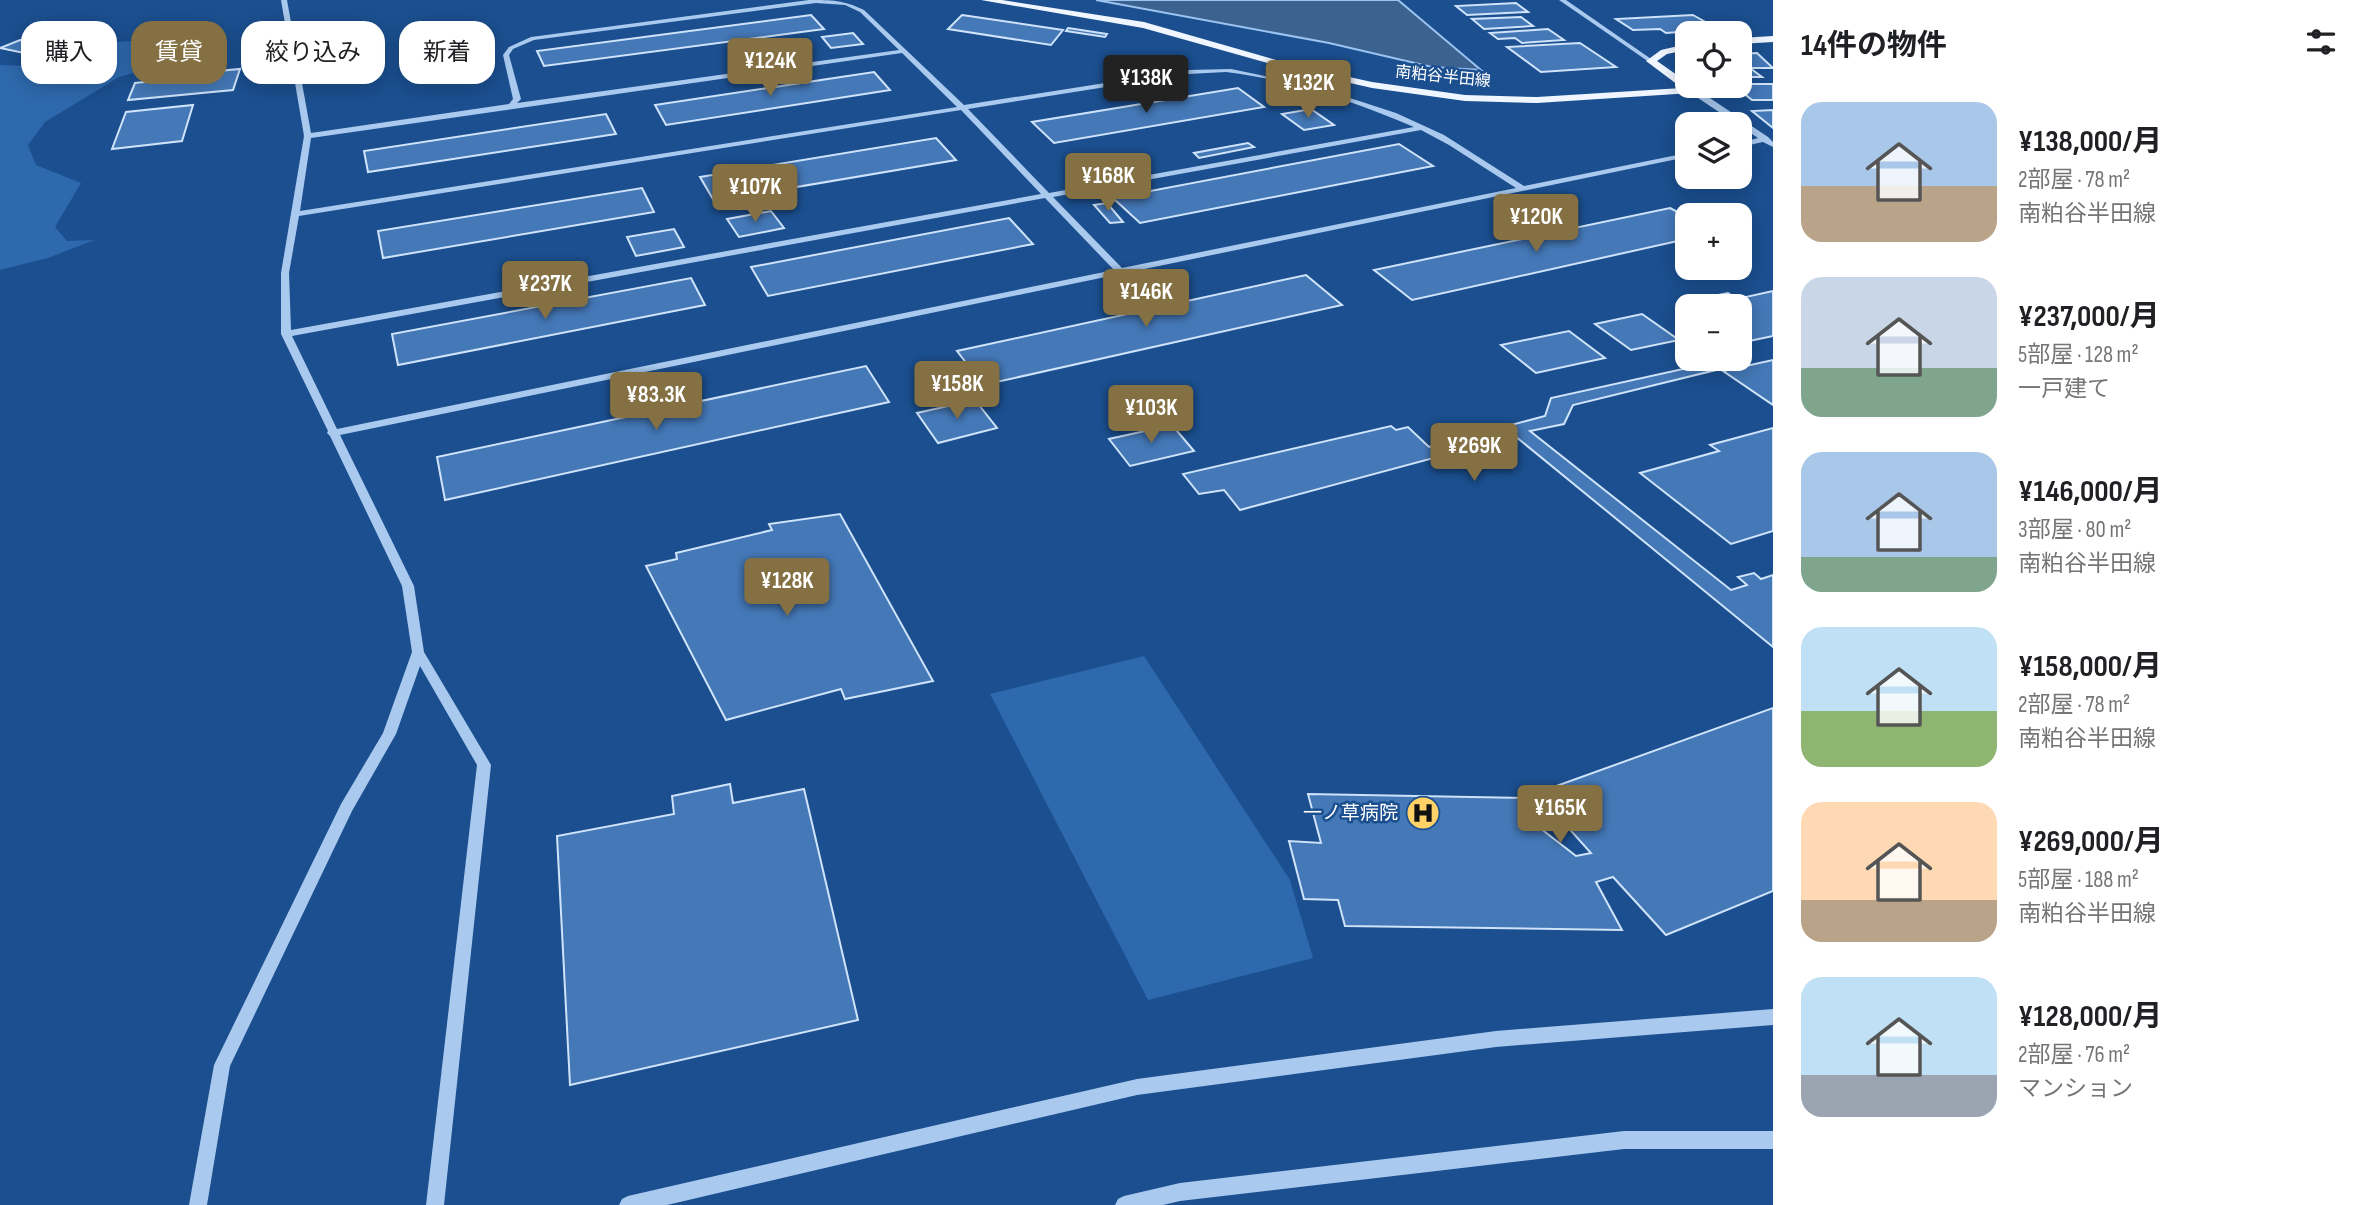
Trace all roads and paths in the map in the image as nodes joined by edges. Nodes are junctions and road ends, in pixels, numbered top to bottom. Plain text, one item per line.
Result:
1 (284, 0) edge
2 (985, 0) edge
3 (1562, 0) edge
4 (1773, 39) edge
5 (1752, 40) edge
6 (1675, 50) edge
7 (904, 51) junction
8 (1651, 61) junction
9 (1675, 78) edge
10 (1675, 91) edge
11 (1704, 98) edge
12 (511, 106) junction
13 (964, 109) junction
14 (1421, 128) junction
15 (308, 136) junction
16 (1769, 142) edge
17 (1675, 157) edge
18 (1523, 189) junction
19 (1049, 197) junction
20 (295, 214) junction
21 (1119, 270) junction
22 (286, 334) junction
23 (332, 433) junction
24 (418, 652) junction
25 (1773, 1017) edge
26 (1773, 1140) edge
27 (198, 1205) edge
28 (435, 1205) edge
29 (628, 1205) edge
30 (1124, 1205) edge

1 - 15 street
2 - 10 main road, 南粕谷半田線
3 - 8 street
4 - 5 main road
6 - 8 main road
7 - 12 street
7 - 12 street
7 - 13 street
8 - 9 main road
11 - 16 street
12 - 15 street
13 - 14 street
13 - 19 street
13 - 20 street
14 - 18 street
14 - 19 street
15 - 20 street
17 - 18 street
18 - 21 street
19 - 21 street
19 - 22 street
20 - 22 street
21 - 23 street
22 - 23 street
23 - 24 street
24 - 27 street
24 - 28 street
25 - 29 street
26 - 30 street

